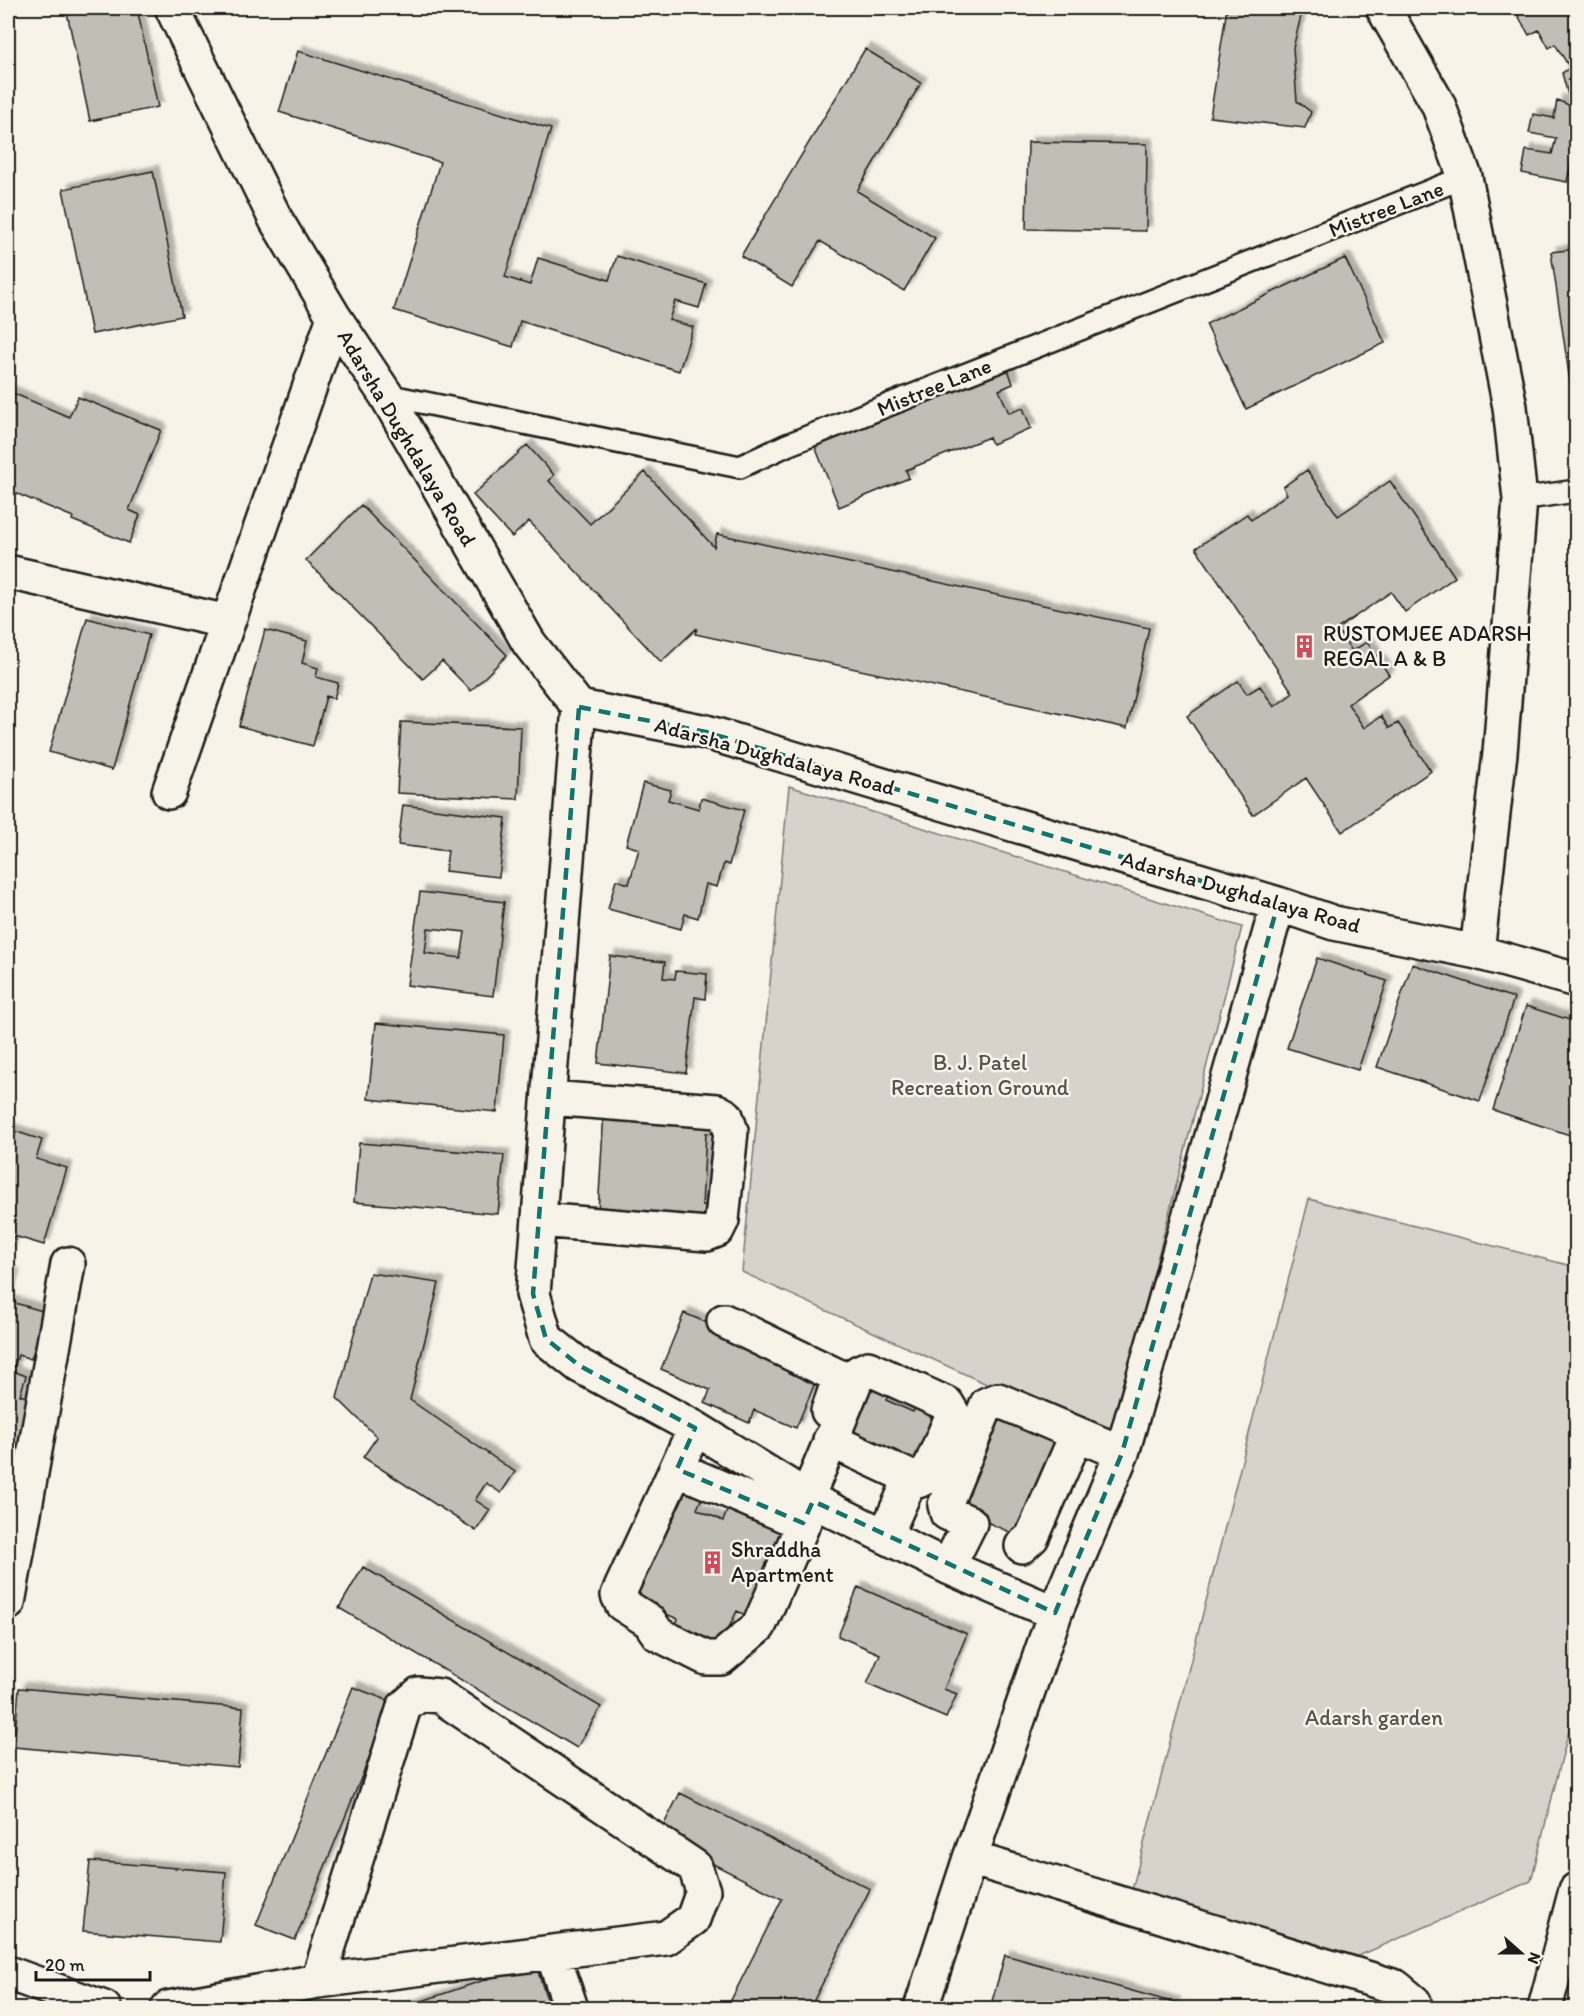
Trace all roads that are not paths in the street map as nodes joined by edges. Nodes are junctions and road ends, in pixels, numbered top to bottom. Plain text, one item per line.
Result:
1 (172, 8) edge
2 (1383, 8) edge
3 (1465, 177) junction
4 (334, 317) junction
5 (386, 395) junction
6 (1576, 491) edge
7 (1520, 499) junction
8 (8, 572) edge
9 (228, 622) junction
10 (579, 708) junction
11 (169, 792) dead end
12 (1278, 904) junction
13 (1477, 952) junction
14 (1576, 980) edge
15 (549, 1098) junction
16 (539, 1220) junction
17 (68, 1264) dead end
18 (724, 1321) dead end
19 (695, 1428) junction
20 (1077, 1434) junction
21 (830, 1440) junction
22 (1122, 1454) junction
23 (677, 1469) junction
24 (910, 1478) junction
25 (806, 1503) junction
26 (885, 1536) junction
27 (1022, 1545) dead end
28 (948, 1567) junction
29 (8, 1603) edge
30 (1055, 1613) junction
31 (970, 1858) junction
32 (1576, 1890) edge
33 (552, 1952) junction
34 (8, 1973) edge
35 (318, 1981) junction
36 (104, 2008) edge
37 (168, 2008) edge
38 (571, 2008) edge
39 (921, 2008) edge
40 (1414, 2008) edge
41 (1545, 2008) edge

1 - 4 street, Adarsha Dughdalaya Road
2 - 3 street
3 - 5 lane, Mistree Lane
3 - 7 street
4 - 5 street, Adarsha Dughdalaya Road
4 - 9 street
5 - 10 street, Adarsha Dughdalaya Road
6 - 7 lane
7 - 13 street
8 - 9 street
9 - 11 street
10 - 12 street, Adarsha Dughdalaya Road
10 - 15 street
12 - 13 street, Adarsha Dughdalaya Road
12 - 22 street
13 - 14 street, Adarsha Dughdalaya Road
15 - 16 street
15 - 16 street
16 - 19 street
17 - 29 street
18 - 25 street
19 - 23 street
19 - 25 street
20 - 22 street
20 - 27 street
20 - 28 street
21 - 24 street
21 - 24 street
21 - 25 street
22 - 30 street
23 - 25 street
23 - 25 street
24 - 26 street
25 - 26 street
26 - 28 street
28 - 30 street
30 - 31 street
31 - 39 street
31 - 40 street
32 - 41 street
33 - 35 street
33 - 35 street
33 - 38 street
34 - 36 street
35 - 37 street

